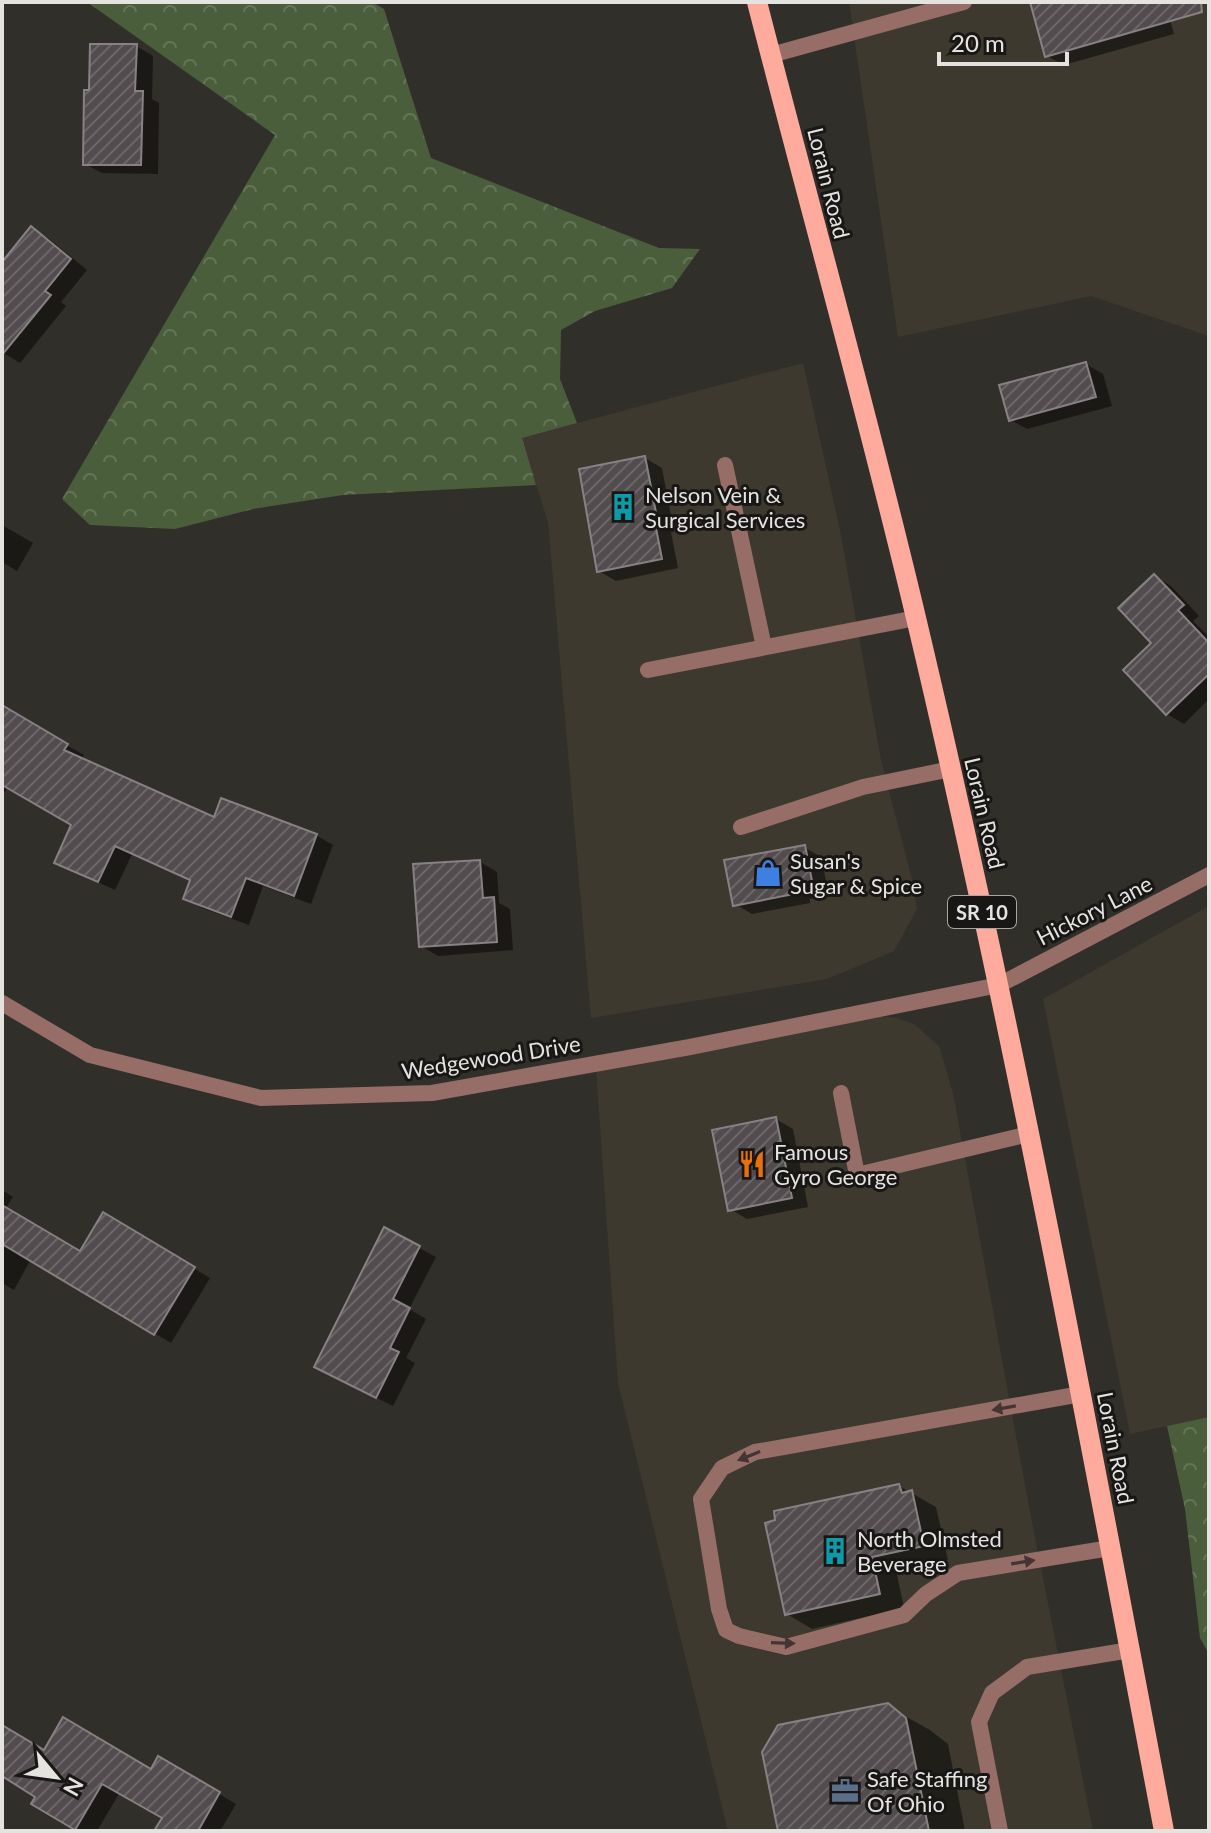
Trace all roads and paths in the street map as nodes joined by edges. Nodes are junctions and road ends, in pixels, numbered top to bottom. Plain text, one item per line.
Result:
1 (757, 2) edge
2 (964, 2) edge
3 (944, 5) edge
4 (771, 55) junction
5 (725, 465) dead end
6 (916, 618) junction
7 (764, 647) junction
8 (648, 670) dead end
9 (951, 769) junction
10 (741, 827) dead end
11 (1209, 875) edge
12 (999, 985) junction
13 (2, 1003) edge
14 (841, 1093) dead end
15 (1029, 1134) junction
16 (1081, 1394) junction
17 (1110, 1548) junction
18 (1130, 1650) junction
19 (1000, 1831) edge
20 (1164, 1831) edge

1 - 4 main road, Lorain Road / SR 10
2 - 3 street
3 - 4 street
4 - 6 main road, Lorain Road / SR 10
5 - 7 street
6 - 7 street
6 - 9 main road, Lorain Road / SR 10
7 - 8 street
9 - 10 street
9 - 12 main road, Lorain Road / SR 10
11 - 12 street, Hickory Lane
12 - 13 street, Wedgewood Drive
12 - 15 main road, Lorain Road / SR 10
14 - 15 street
15 - 16 main road, Lorain Road / SR 10
16 - 17 main road, Lorain Road / SR 10
16 -> 17 street
17 - 18 main road, Lorain Road / SR 10
18 - 19 street
18 - 20 main road, Lorain Road / SR 10

